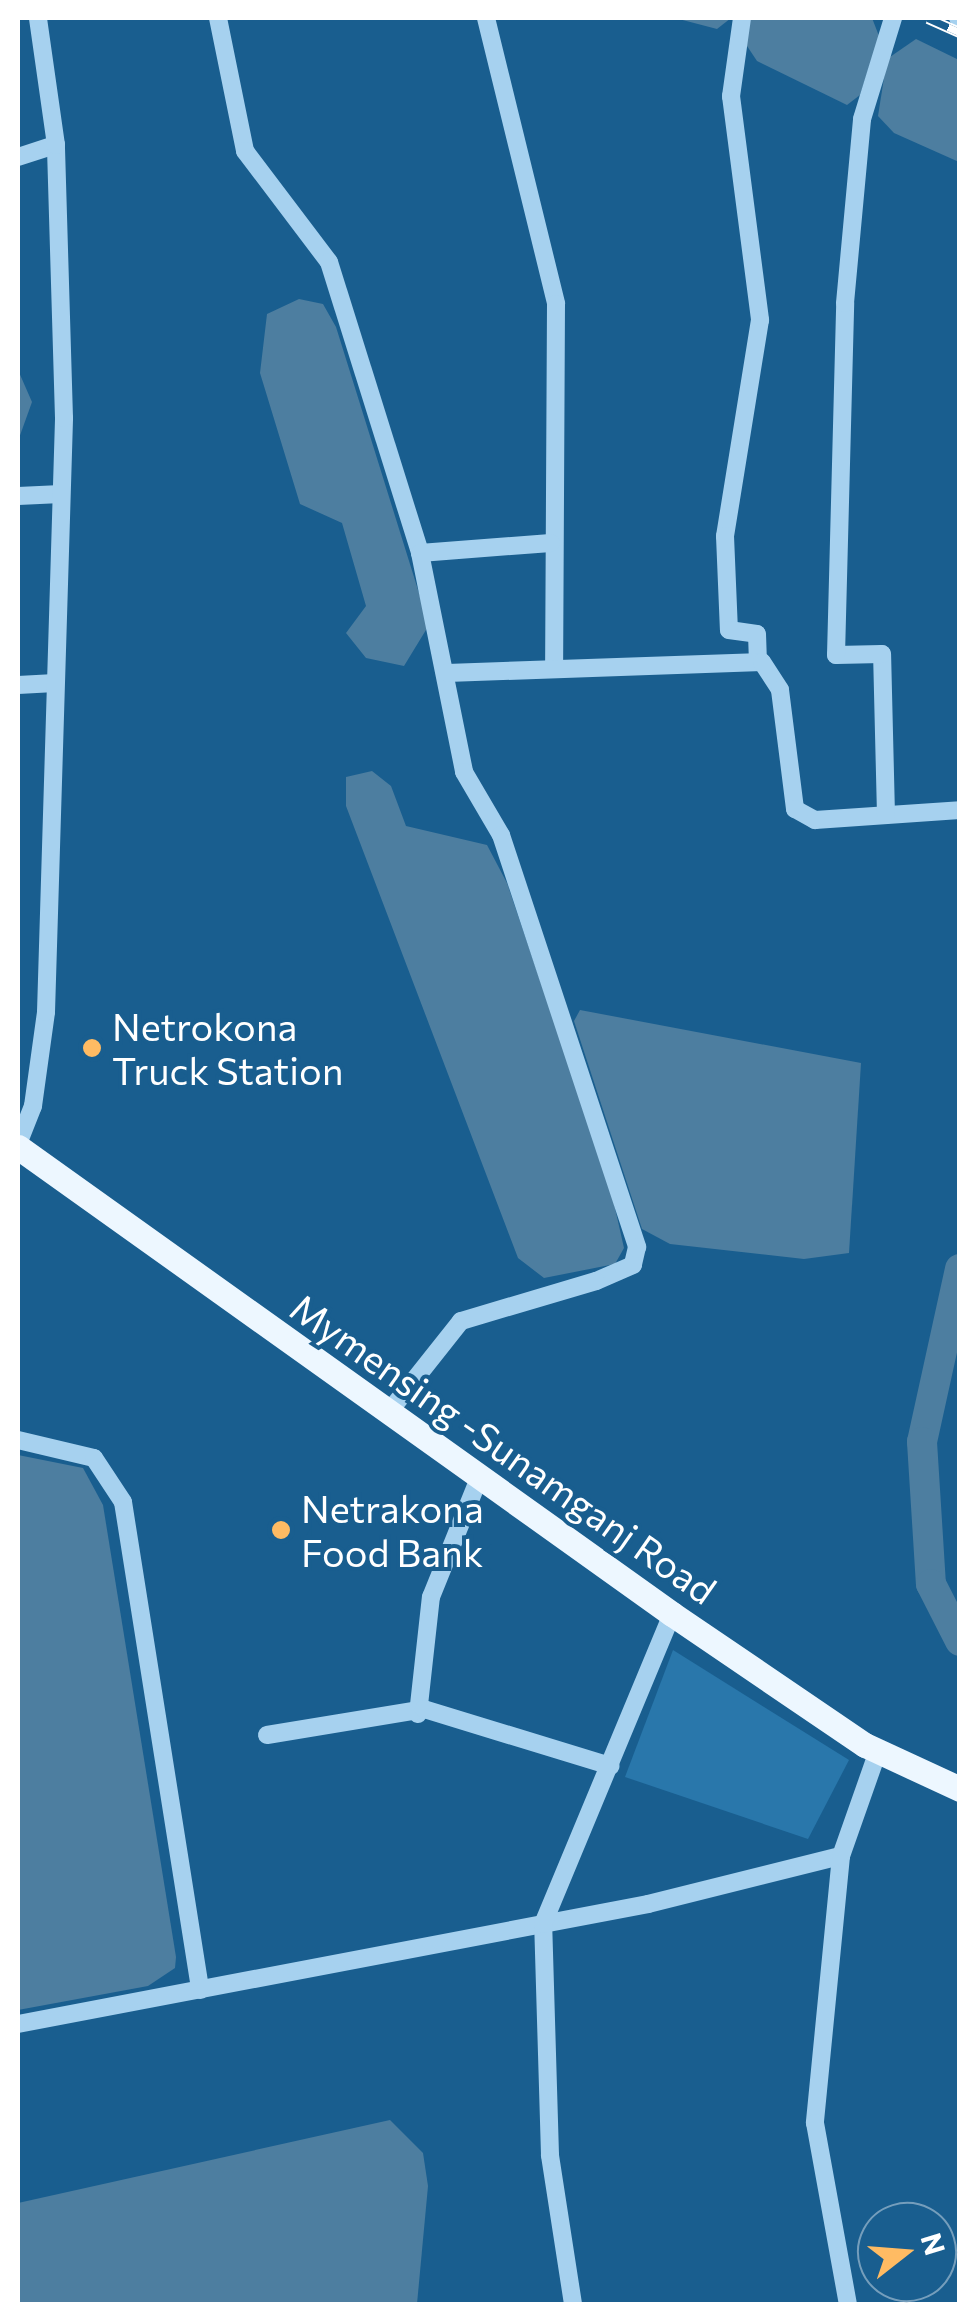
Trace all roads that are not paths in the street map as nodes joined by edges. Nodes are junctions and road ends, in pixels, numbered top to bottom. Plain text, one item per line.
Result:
1 (38, 18) edge
2 (218, 18) edge
3 (486, 18) edge
4 (742, 18) edge
5 (894, 18) edge
6 (56, 145) junction
7 (18, 157) edge
8 (61, 494) junction
9 (18, 496) edge
10 (552, 544) junction
11 (420, 552) junction
12 (758, 662) junction
13 (554, 666) junction
14 (447, 672) junction
15 (54, 683) junction
16 (18, 685) edge
17 (960, 810) edge
18 (886, 815) junction
19 (18, 1146) edge
20 (388, 1412) junction
21 (18, 1440) edge
22 (479, 1478) junction
23 (672, 1614) junction
24 (418, 1714) junction
25 (267, 1735) dead end
26 (878, 1751) junction
27 (611, 1766) junction
28 (960, 1788) edge
29 (841, 1856) junction
30 (543, 1924) junction
31 (200, 1990) junction
32 (18, 2024) edge
33 (573, 2304) edge
34 (848, 2304) edge

1 - 6 street
2 - 11 street
3 - 10 street
4 - 12 street
5 - 18 street
6 - 7 street
6 - 8 street
8 - 9 street
8 - 15 street
10 - 11 street
10 - 13 street
11 - 14 street
12 - 13 street
12 - 18 street
13 - 14 street
14 - 20 street
15 - 16 street
15 - 19 street
17 - 18 street
19 - 20 main road, Mymensing -Sunamganj Road
20 - 22 main road, Mymensing -Sunamganj Road
21 - 31 street
22 - 23 main road, Mymensing -Sunamganj Road
22 - 24 street
23 - 26 main road, Mymensing -Sunamganj Road
23 - 27 street
24 - 25 street
24 - 27 street
26 - 28 main road, Mymensing -Sunamganj Road
26 - 29 street
27 - 30 street
29 - 30 street
29 - 34 street
30 - 31 street
30 - 33 street
31 - 32 street

